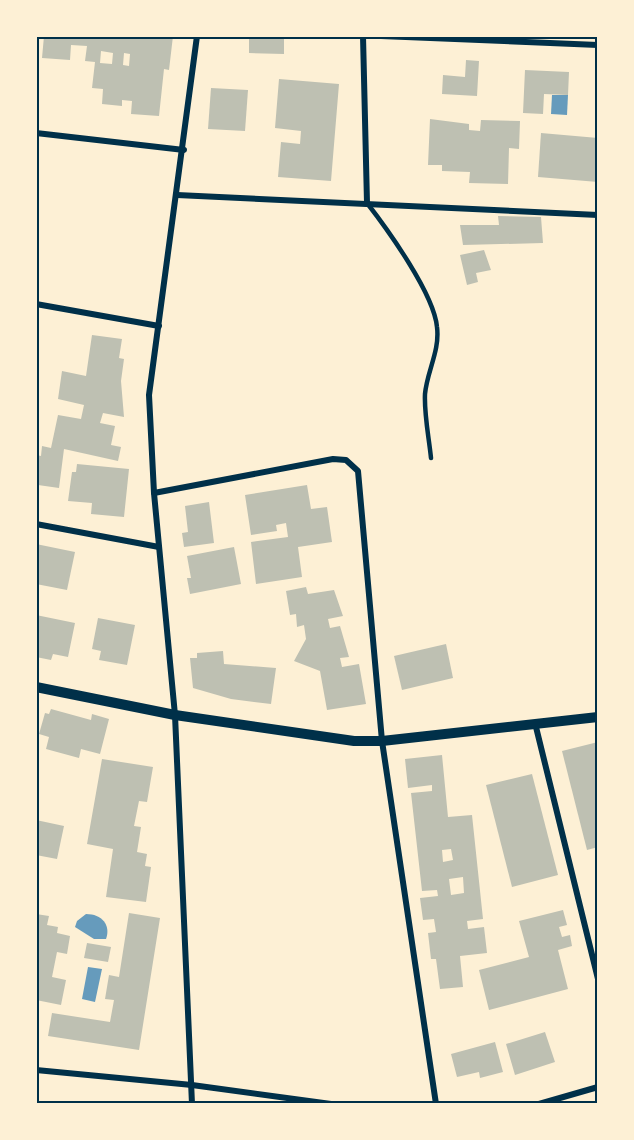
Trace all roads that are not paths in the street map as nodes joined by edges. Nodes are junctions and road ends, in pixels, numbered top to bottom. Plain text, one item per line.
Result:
1 (197, 36) edge
2 (363, 36) edge
3 (381, 36) edge
4 (598, 45) edge
5 (36, 133) edge
6 (184, 150) junction
7 (177, 195) junction
8 (367, 203) junction
9 (598, 215) edge
10 (36, 304) edge
11 (159, 326) junction
12 (431, 458) dead end
13 (154, 493) junction
14 (36, 524) edge
15 (159, 547) junction
16 (36, 687) edge
17 (175, 714) junction
18 (598, 717) edge
19 (534, 723) junction
20 (382, 741) junction
21 (598, 979) edge
22 (36, 1070) edge
23 (192, 1085) junction
24 (598, 1087) edge
25 (192, 1104) edge
26 (331, 1104) edge
27 (436, 1104) edge
28 (539, 1104) edge

1 - 6 street
2 - 8 street
3 - 4 street
5 - 6 street
6 - 7 street
7 - 8 street
7 - 11 street
8 - 9 street
8 - 12 lane
10 - 11 street
11 - 13 street
13 - 15 street
13 - 20 street
14 - 15 street
15 - 17 street
16 - 17 street
17 - 20 street
17 - 23 street
18 - 19 street
19 - 20 street
19 - 21 street
20 - 27 street
22 - 23 street
23 - 25 street
23 - 26 street
24 - 28 street

